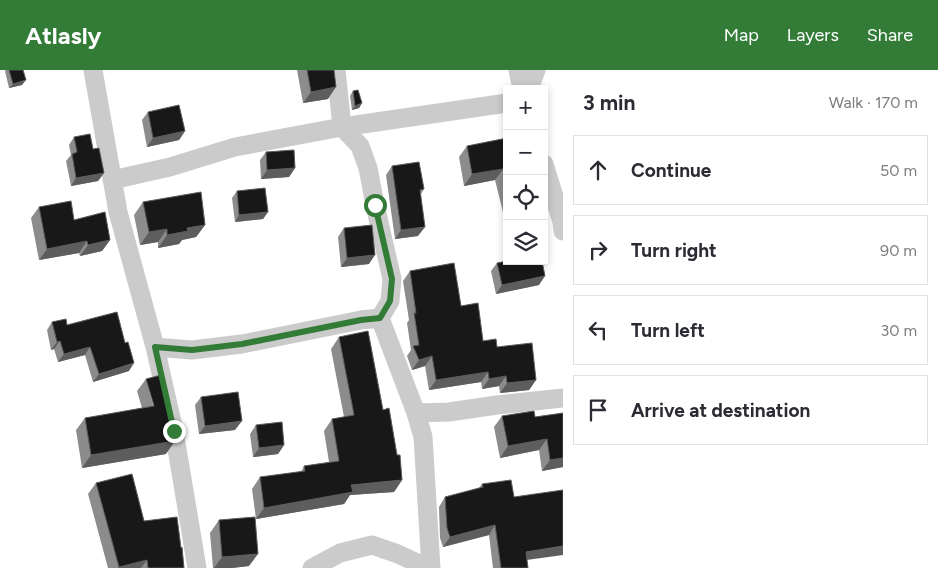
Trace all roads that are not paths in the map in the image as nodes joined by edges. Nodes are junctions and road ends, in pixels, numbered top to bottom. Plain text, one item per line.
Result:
1 (93, 70) edge
2 (336, 70) edge
3 (518, 70) edge
4 (536, 70) edge
5 (521, 85) edge
6 (530, 85) edge
7 (503, 104) edge
8 (342, 127) junction
9 (547, 175) edge
10 (112, 180) junction
11 (563, 225) edge
12 (380, 318) junction
13 (155, 347) junction
14 (563, 398) edge
15 (416, 413) junction
16 (197, 568) edge
17 (312, 568) edge
18 (429, 568) edge

1 - 10 street
2 - 8 street
3 - 5 street
4 - 6 street
7 - 8 street
8 - 10 street
8 - 12 street
9 - 11 street
10 - 13 street
12 - 13 street
12 - 15 street
13 - 16 street
14 - 15 street
15 - 18 street
17 - 18 street

